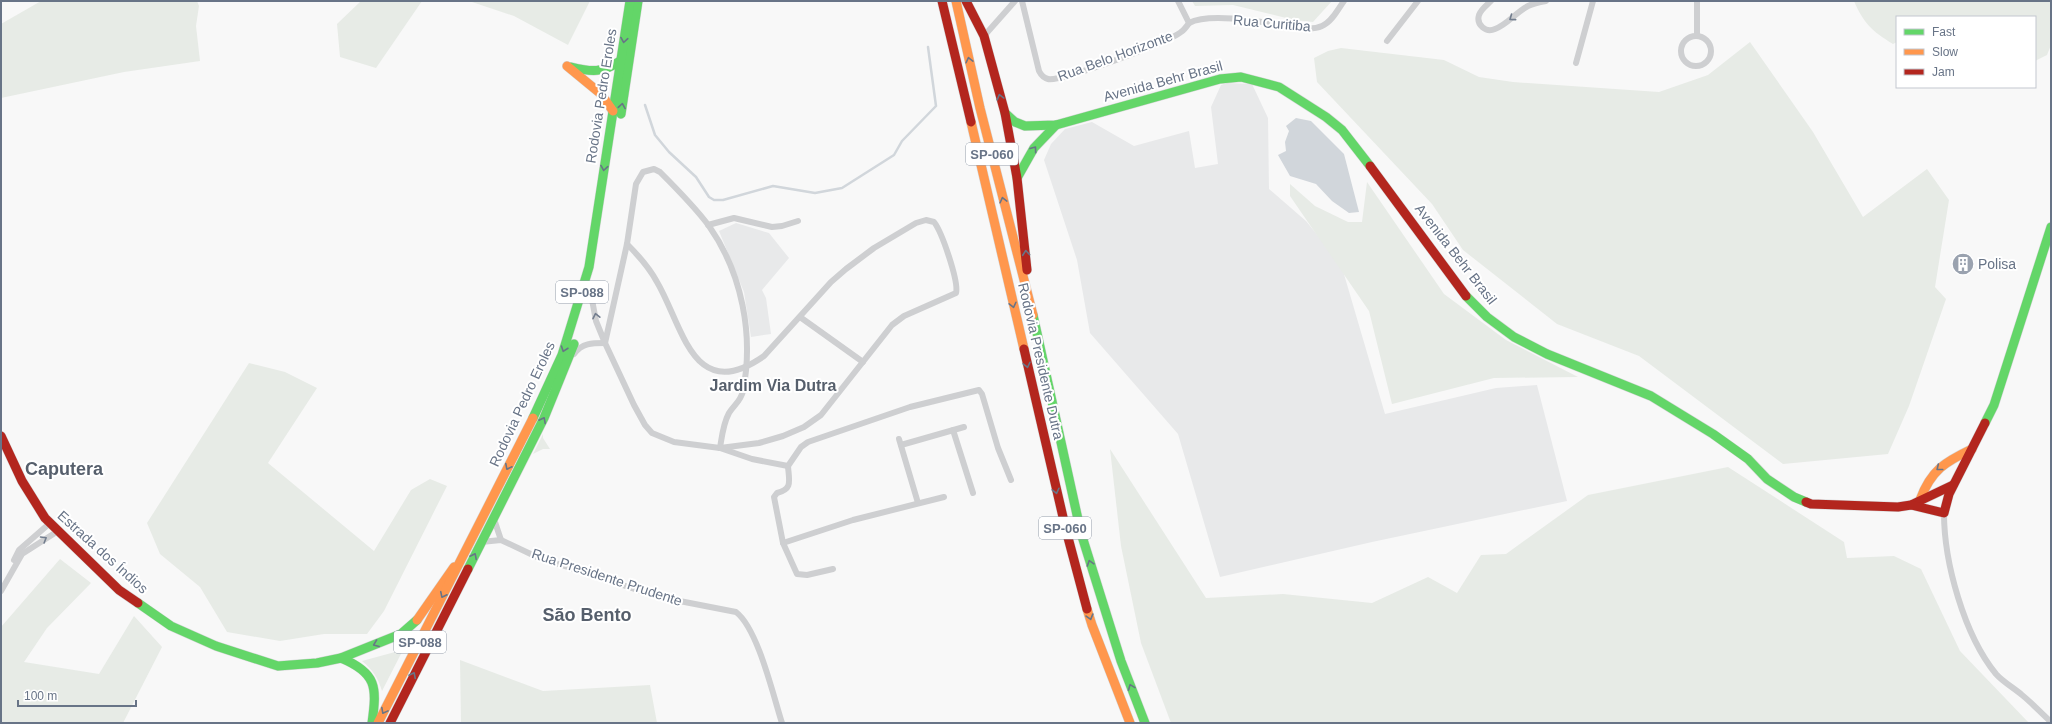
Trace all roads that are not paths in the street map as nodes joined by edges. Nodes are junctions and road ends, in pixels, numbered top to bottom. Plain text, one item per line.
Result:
1 (630, 1) edge
2 (638, 1) edge
3 (942, 1) edge
4 (956, 1) edge
5 (966, 1) edge
6 (1014, 1) edge
7 (1022, 1) edge
8 (1178, 1) edge
9 (1344, 1) edge
10 (1418, 1) edge
11 (1491, 1) edge
12 (1546, 1) edge
13 (1593, 1) edge
14 (1697, 1) edge
15 (1189, 24) junction
16 (1697, 35) junction
17 (984, 36) junction
18 (1387, 40) dead end
19 (620, 61) junction
20 (1576, 63) dead end
21 (613, 111) junction
22 (1005, 113) junction
23 (1056, 125) junction
24 (1017, 178) junction
25 (798, 221) dead end
26 (708, 225) junction
27 (2051, 227) edge
28 (627, 244) junction
29 (590, 288) junction
30 (1031, 305) junction
31 (800, 317) junction
32 (604, 343) junction
33 (863, 362) junction
34 (568, 364) junction
35 (746, 366) junction
36 (964, 427) dead end
37 (953, 430) junction
38 (1, 436) edge
39 (899, 438) dead end
40 (902, 445) junction
41 (720, 448) junction
42 (1972, 449) junction
43 (788, 466) junction
44 (1011, 480) dead end
45 (1953, 485) junction
46 (973, 493) dead end
47 (944, 497) dead end
48 (1920, 500) junction
49 (918, 503) junction
50 (1911, 505) junction
51 (1944, 513) junction
52 (494, 516) junction
53 (50, 523) junction
54 (58, 531) junction
55 (501, 540) junction
56 (481, 542) junction
57 (783, 543) junction
58 (460, 560) junction
59 (833, 569) dead end
60 (12, 570) junction
61 (1, 591) edge
62 (341, 658) junction
63 (2051, 722) edge
64 (372, 723) edge
65 (378, 723) edge
66 (390, 723) edge
67 (782, 723) edge
68 (1130, 723) edge
69 (1145, 723) edge

1 -> 19 main road, Rodovia Pedro Eroles / SP-088
29 -> 2 main road, Rodovia Pedro Eroles / SP-088
3 -> 68 main road, Rodovia Presidente Dutra / SP-060
30 -> 4 main road, Rodovia Presidente Dutra / SP-060
5 - 17 main road
6 - 17 street
7 - 15 street, Rua Belo Horizonte
8 - 15 street, Rua Belo Horizonte
9 - 15 street, Rua Curitiba
10 - 18 street
12 -> 11 street
13 - 20 street
14 - 16 street
16 - 16 street
22 -> 17 main road
19 - 21 main road, Rodovia Pedro Eroles / SP-088
19 - 21 main road
21 -> 58 main road, Rodovia Pedro Eroles / SP-088
22 - 23 main road, Avenida Behr Brasil
22 - 24 main road
24 -> 23 main road
23 - 50 main road, Avenida Behr Brasil
30 -> 24 main road
25 - 26 street
26 - 28 street
26 - 35 street
27 - 42 main road
28 - 32 street
28 - 35 street
32 -> 29 street
29 - 34 main road, Rodovia Pedro Eroles / SP-088
69 -> 30 main road, Rodovia Presidente Dutra / SP-060
31 - 33 street
31 - 33 street
31 - 35 street
32 - 34 street
32 - 41 street
33 - 41 street
52 -> 34 main road, Rodovia Pedro Eroles / SP-088
35 - 41 street
36 - 37 street
37 - 40 street
37 - 46 street
38 - 53 main road, Estrada dos Índios
39 - 40 street
40 - 49 street
41 - 43 street
42 - 45 main road
42 -> 48 main road
43 - 44 street
43 - 57 street
45 - 48 main road
45 - 51 main road
47 - 49 street
48 - 50 main road
49 - 57 street
50 - 51 main road
51 - 63 street
52 - 55 street
52 - 56 main road, Rodovia Pedro Eroles / SP-088
53 - 54 main road, Estrada dos Índios
53 - 60 street
60 -> 54 street
54 - 62 main road, Estrada dos Índios
55 - 56 street
55 - 67 street, Rua Presidente Prudente
66 -> 56 main road, Rodovia Pedro Eroles / SP-088
57 - 59 street
58 -> 62 main road, Estrada dos Índios
58 -> 65 main road, Rodovia Pedro Eroles / SP-088
60 - 61 street
62 - 64 main road

